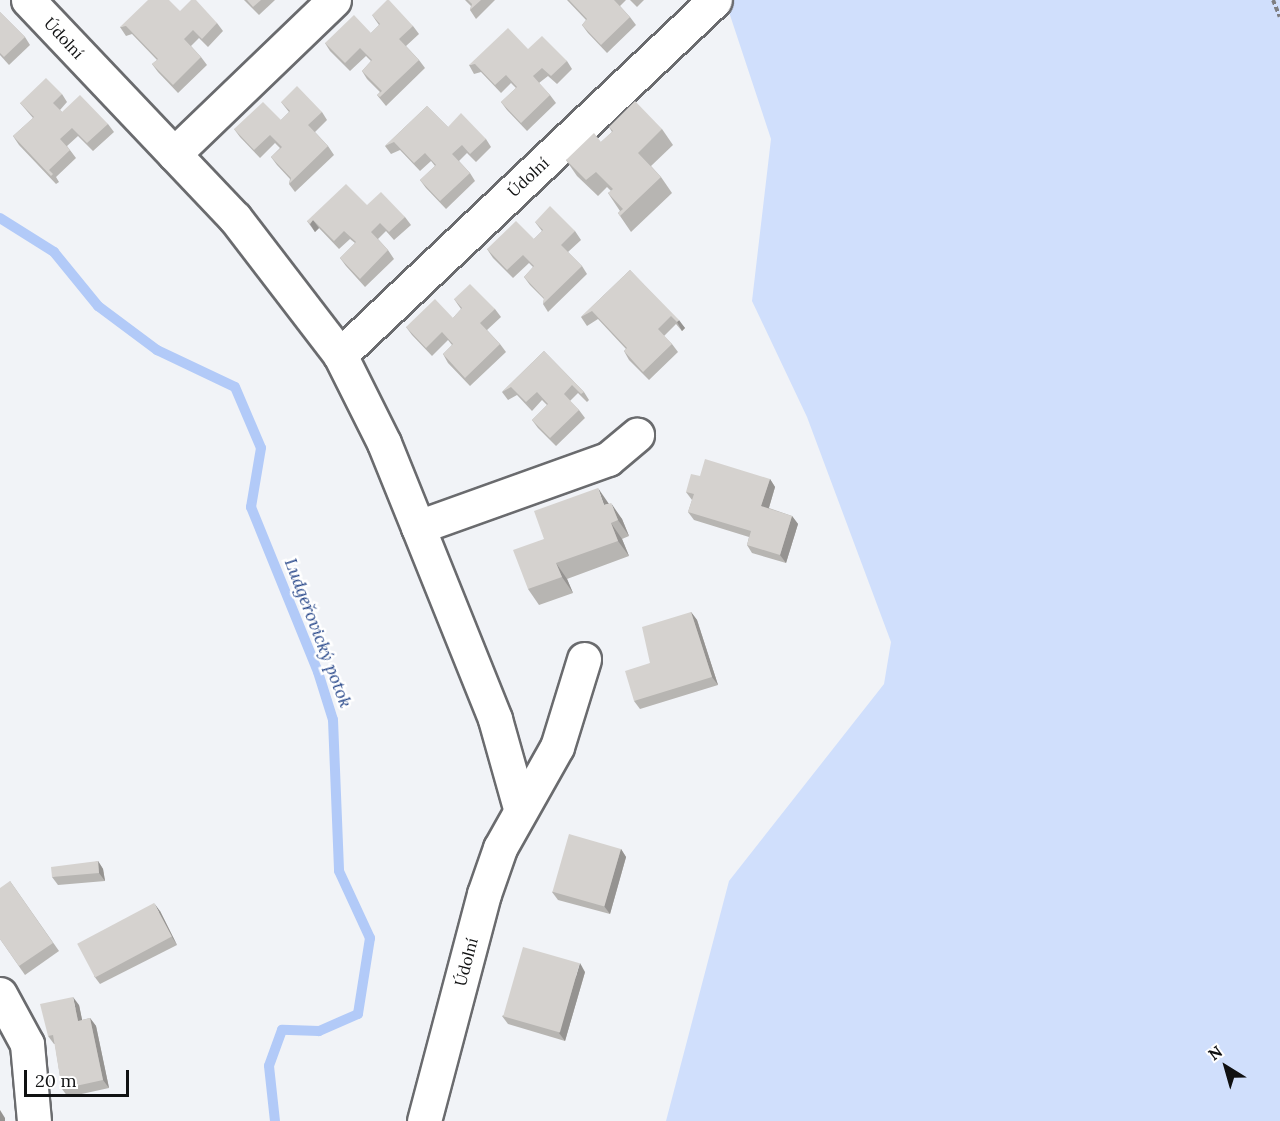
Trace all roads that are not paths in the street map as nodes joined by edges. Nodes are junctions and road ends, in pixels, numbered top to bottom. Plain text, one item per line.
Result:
1 (28, 0) edge
2 (334, 0) edge
3 (715, 0) edge
4 (174, 154) junction
5 (340, 355) junction
6 (637, 435) dead end
7 (418, 527) junction
8 (584, 659) dead end
9 (520, 808) junction
10 (0, 994) edge
11 (34, 1121) edge
12 (424, 1121) edge

1 - 4 street, Údolní
2 - 4 street
3 - 5 street, Údolní
4 - 5 street, Údolní
5 - 7 street, Údolní
6 - 7 street
7 - 9 street, Údolní
8 - 9 street, Údolní
9 - 12 street, Údolní
10 - 11 street

